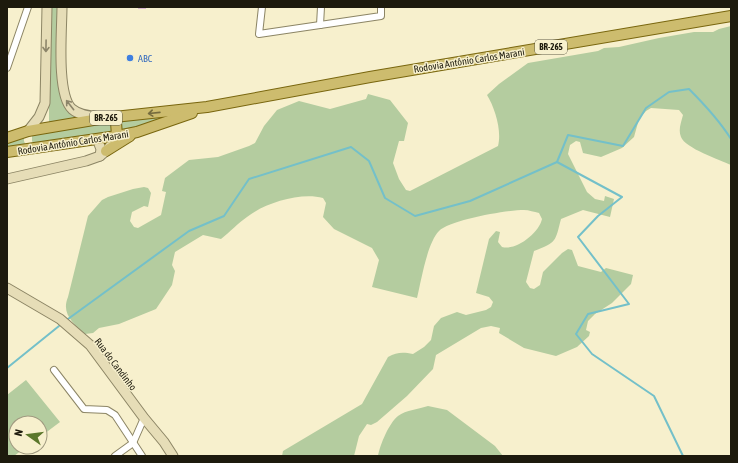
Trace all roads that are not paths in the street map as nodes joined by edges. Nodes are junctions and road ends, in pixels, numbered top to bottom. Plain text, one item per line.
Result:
1 (28, 7) edge
2 (47, 7) edge
3 (62, 7) edge
4 (262, 7) edge
5 (321, 7) edge
6 (381, 7) edge
7 (731, 16) edge
8 (320, 25) junction
9 (7, 68) edge
10 (207, 107) junction
11 (105, 118) junction
12 (28, 131) junction
13 (137, 132) junction
14 (118, 136) junction
15 (7, 138) edge
16 (97, 140) junction
17 (32, 148) junction
18 (7, 152) edge
19 (103, 154) junction
20 (7, 179) edge
21 (7, 288) edge
22 (54, 370) dead end
23 (144, 418) junction
24 (133, 443) junction
25 (115, 456) edge
26 (142, 456) edge
27 (173, 456) edge

1 - 9 street
2 -> 12 street
11 -> 3 street
4 - 8 street
5 - 8 street
6 - 8 street
7 - 10 main road, Rodovia Antônio Carlos Marani / BR-265
10 -> 11 main road, Rodovia Antônio Carlos Marani / BR-265
10 - 13 main road, Rodovia Antônio Carlos Marani / BR-265
11 - 12 main road, Rodovia Antônio Carlos Marani / BR-265
11 - 14 main road
12 - 15 main road, Rodovia Antônio Carlos Marani / BR-265
12 - 17 main road
13 - 14 main road, Rodovia Antônio Carlos Marani / BR-265
13 - 19 main road
14 - 16 main road, Rodovia Antônio Carlos Marani / BR-265
14 - 19 street
16 - 17 main road, Rodovia Antônio Carlos Marani / BR-265
16 - 19 street
17 - 18 main road, Rodovia Antônio Carlos Marani / BR-265
19 - 20 street
21 - 23 street, Rua do Candinho
22 - 24 street
23 - 24 street
23 - 27 street, Rua do Candinho
24 - 25 street
24 - 26 street

